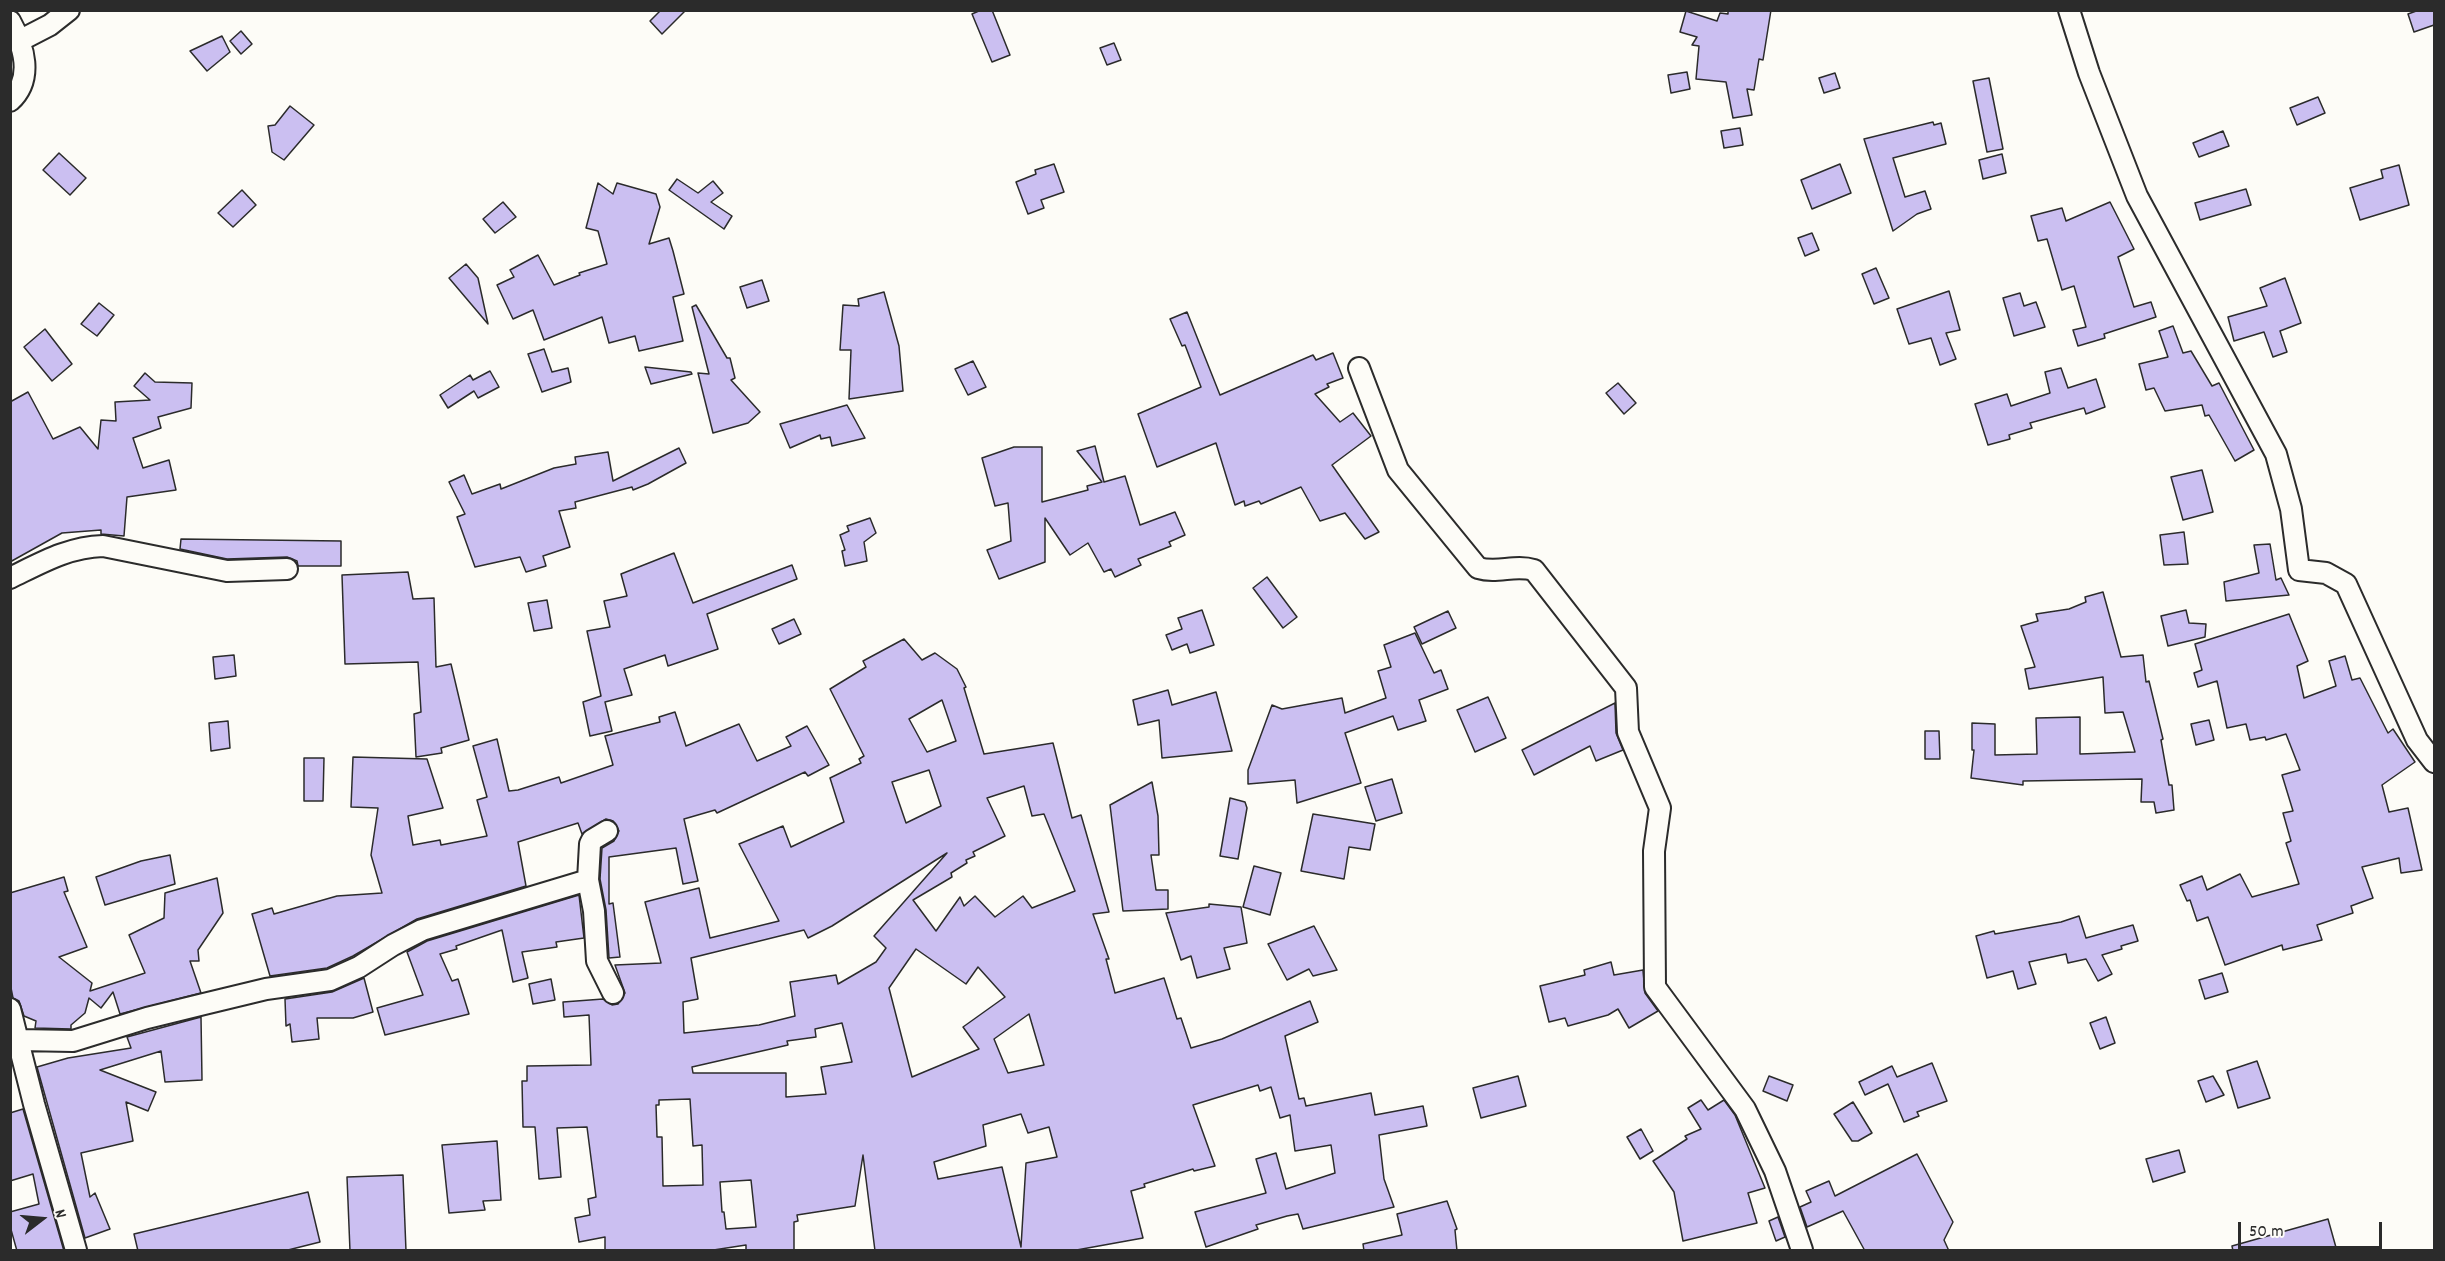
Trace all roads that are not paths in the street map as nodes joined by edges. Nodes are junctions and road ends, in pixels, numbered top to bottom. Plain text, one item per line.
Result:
1 (69, 10) edge
2 (2069, 10) edge
3 (10, 21) edge
4 (21, 40) junction
5 (10, 101) edge
6 (1359, 368) dead end
7 (287, 568) dead end
8 (10, 578) edge
9 (2434, 762) edge
10 (607, 831) dead end
11 (588, 880) junction
12 (614, 993) dead end
13 (10, 1009) edge
14 (19, 1040) junction
15 (76, 1251) edge
16 (1802, 1251) edge

1 - 4 street
2 - 9 street
3 - 4 street
4 - 5 street
6 - 16 street
7 - 8 street
10 - 11 street
11 - 12 street
11 - 14 street
13 - 14 street
14 - 15 street

